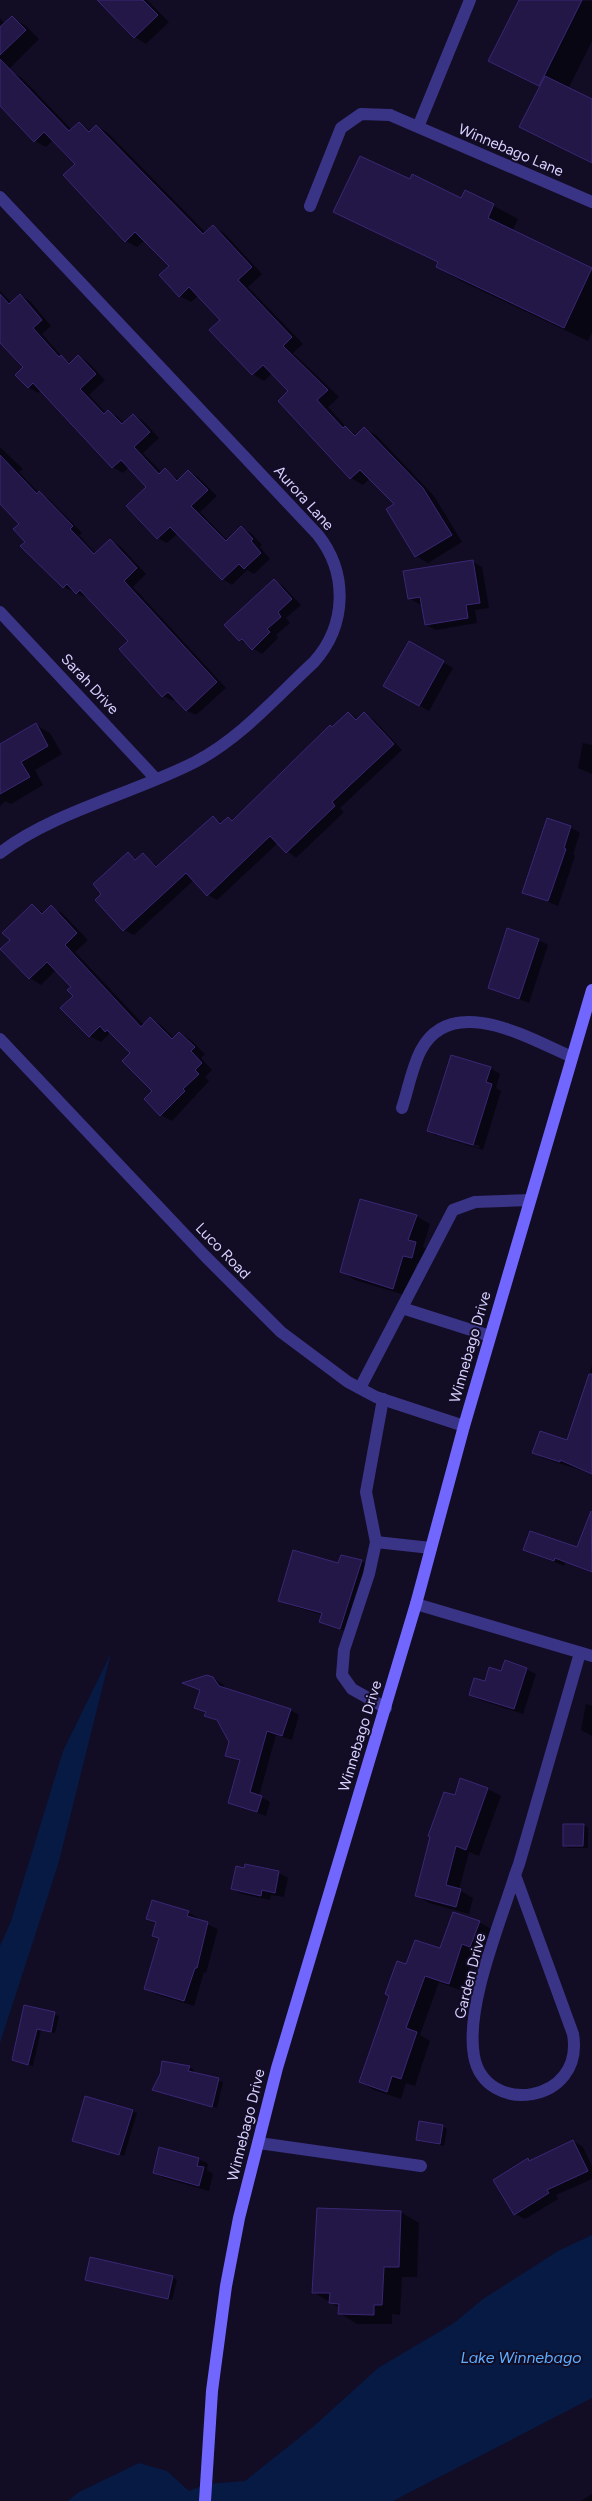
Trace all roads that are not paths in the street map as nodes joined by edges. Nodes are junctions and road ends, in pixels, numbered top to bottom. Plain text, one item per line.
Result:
1 (470, 0) edge
2 (418, 128) junction
3 (0, 196) edge
4 (592, 202) edge
5 (310, 206) dead end
6 (0, 612) edge
7 (156, 779) junction
8 (0, 853) edge
9 (592, 990) edge
10 (0, 1039) edge
11 (572, 1057) junction
12 (402, 1108) dead end
13 (530, 1200) junction
14 (402, 1308) junction
15 (490, 1336) junction
16 (360, 1388) junction
17 (383, 1399) junction
18 (464, 1426) junction
19 (376, 1542) junction
20 (431, 1548) junction
21 (416, 1604) junction
22 (586, 1654) edge
23 (386, 1708) junction
24 (516, 1874) junction
25 (259, 2143) junction
26 (421, 2166) dead end
27 (205, 2501) edge

1 - 2 street
2 - 4 street, Winnebago Lane
2 - 5 street, Winnebago Lane
3 - 7 street, Aurora Lane
6 - 7 street, Sarah Drive
7 - 8 street, Aurora Lane
9 - 11 main road, Winnebago Drive
10 - 16 street, Luco Road
11 - 12 street
11 - 13 main road, Winnebago Drive
13 - 14 street
13 - 15 main road, Winnebago Drive
14 - 15 street
14 - 16 street
15 - 18 main road, Winnebago Drive
16 - 17 street, Luco Road
17 - 18 street, Luco Road
17 - 19 street
18 - 20 main road, Winnebago Drive
19 - 20 street
19 - 23 street
20 - 21 main road, Winnebago Drive
21 - 22 street, Garden Drive
21 - 23 main road, Winnebago Drive
22 - 24 street, Garden Drive
23 - 25 main road, Winnebago Drive
24 - 24 street, Garden Drive
25 - 26 street
25 - 27 main road, Winnebago Drive

